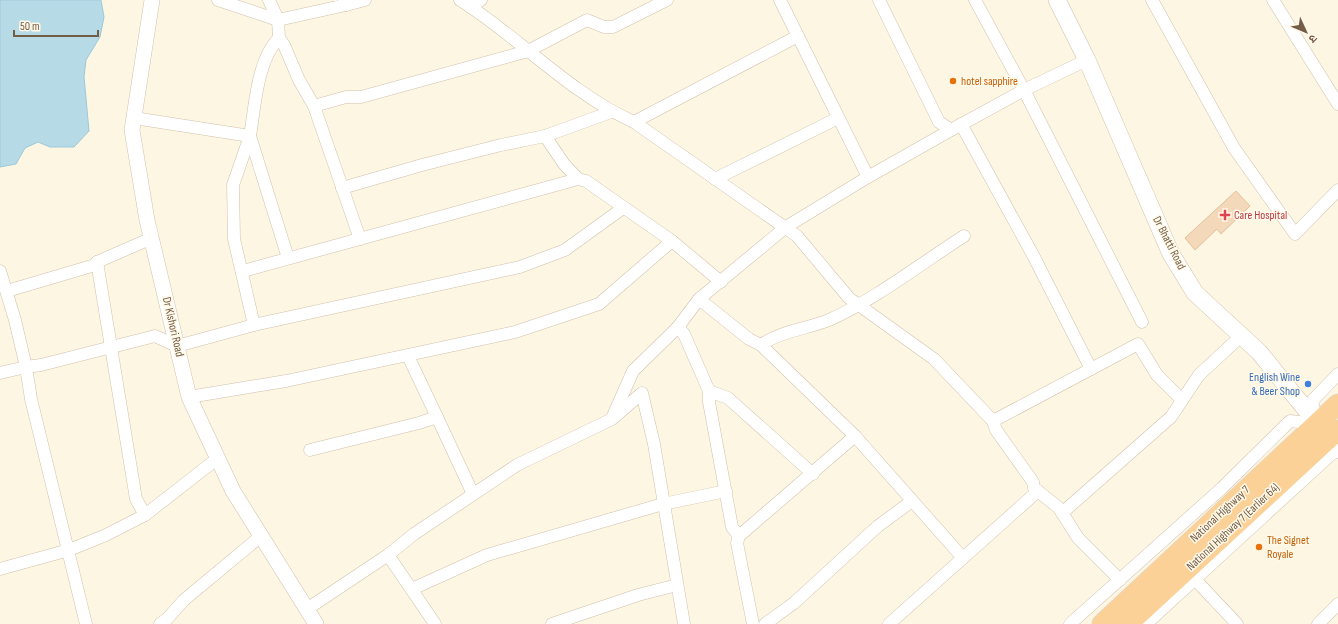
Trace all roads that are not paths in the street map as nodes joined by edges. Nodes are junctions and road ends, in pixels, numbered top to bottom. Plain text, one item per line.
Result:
1 (152, 0) edge
2 (218, 0) edge
3 (269, 0) edge
4 (364, 0) edge
5 (460, 0) edge
6 (481, 0) edge
7 (667, 0) edge
8 (780, 0) edge
9 (879, 0) edge
10 (975, 0) edge
11 (1057, 0) edge
12 (1152, 0) edge
13 (1273, 0) edge
14 (345, 3) edge
15 (470, 6) junction
16 (278, 20) junction
17 (798, 36) junction
18 (278, 38) junction
19 (528, 52) junction
20 (1087, 60) junction
21 (1024, 90) junction
22 (1338, 104) edge
23 (314, 106) junction
24 (611, 112) junction
25 (134, 118) junction
26 (838, 118) junction
27 (634, 122) junction
28 (956, 127) junction
29 (250, 136) junction
30 (545, 136) junction
31 (868, 177) junction
32 (578, 179) junction
33 (715, 179) junction
34 (342, 188) junction
35 (1338, 190) edge
36 (623, 208) junction
37 (786, 227) junction
38 (964, 236) dead end
39 (152, 238) junction
40 (360, 239) junction
41 (672, 241) junction
42 (288, 258) junction
43 (97, 262) junction
44 (0, 271) edge
45 (243, 271) junction
46 (721, 282) junction
47 (7, 291) junction
48 (699, 299) junction
49 (859, 304) junction
50 (1142, 322) dead end
51 (254, 326) junction
52 (678, 327) junction
53 (1241, 336) junction
54 (761, 345) junction
55 (111, 346) junction
56 (177, 346) junction
57 (408, 356) junction
58 (26, 367) junction
59 (1091, 369) junction
60 (0, 373) edge
61 (1338, 374) edge
62 (709, 391) junction
63 (189, 397) junction
64 (1182, 400) junction
65 (1338, 404) edge
66 (437, 417) junction
67 (612, 419) junction
68 (993, 421) junction
69 (856, 436) junction
70 (1333, 441) edge
71 (310, 450) dead end
72 (218, 458) junction
73 (813, 474) junction
74 (726, 491) junction
75 (1038, 491) junction
76 (473, 494) junction
77 (912, 501) junction
78 (663, 504) junction
79 (1062, 513) junction
80 (145, 515) junction
81 (261, 536) junction
82 (739, 536) junction
83 (68, 550) junction
84 (388, 555) junction
85 (963, 558) junction
86 (0, 569) edge
87 (1190, 575) junction
88 (1120, 580) junction
89 (677, 585) junction
90 (412, 590) junction
91 (1338, 604) edge
92 (307, 609) junction
93 (86, 624) edge
94 (160, 624) edge
95 (316, 624) edge
96 (435, 624) edge
97 (552, 624) edge
98 (684, 624) edge
99 (753, 624) edge
100 (765, 624) edge
101 (889, 624) edge
102 (1070, 624) edge
103 (1102, 624) edge
104 (1128, 624) edge
105 (1146, 624) edge
106 (1237, 624) edge
107 (1318, 624) edge

1 - 25 street, Dr Kishori Road
2 - 16 street
3 - 16 street
4 - 14 street
5 - 15 street
6 - 15 street
7 - 19 street
8 - 17 street
9 - 28 street
10 - 21 street
11 - 20 main road, Dr Bhatti Road
12 - 35 street
13 - 22 street
14 - 16 street
15 - 19 street
16 - 18 street
17 - 26 street
17 - 27 street
18 - 23 street
18 - 29 street
19 - 23 street
19 - 24 street
20 - 21 street
20 - 53 main road, Dr Bhatti Road
21 - 28 street
21 - 50 street
23 - 34 street
24 - 27 street
24 - 30 street
25 - 29 street
25 - 39 street, Dr Kishori Road
26 - 31 street
26 - 33 street
27 - 33 street
28 - 31 street
28 - 59 street
29 - 42 street
29 - 45 street
30 - 32 street
30 - 34 street
31 - 37 street
32 - 36 street
32 - 40 street
33 - 37 street
34 - 40 street
36 - 41 street
36 - 51 street
37 - 46 street
37 - 49 street
38 - 49 street
39 - 43 street
39 - 56 street, Dr Kishori Road
40 - 42 street
41 - 46 street
41 - 57 street
42 - 45 street
43 - 47 street
43 - 55 street
44 - 47 street
45 - 51 street
46 - 48 street
47 - 58 street
48 - 52 street
48 - 54 street
49 - 54 street
49 - 68 street
51 - 56 street
52 - 62 street
52 - 67 street
53 - 64 street
53 - 70 main road, Dr Bhatti Road
54 - 69 street
55 - 56 street
55 - 58 street
55 - 80 street
56 - 63 street, Dr Kishori Road
57 - 63 street
57 - 66 street
58 - 60 street
58 - 83 street
59 - 64 street
59 - 68 street
61 - 70 street
62 - 73 street
62 - 74 street
63 - 72 street, Dr Kishori Road
64 - 79 street
65 - 70 highway, National Highway 7
66 - 71 street
66 - 76 street
67 - 76 street
67 - 78 street
68 - 75 street
69 - 73 street
69 - 77 street
70 - 87 highway, National Highway 7 (Earlier 64)
70 - 88 street
70 - 103 highway, National Highway 7
72 - 80 street
72 - 81 street, Dr Kishori Road
73 - 82 street
74 - 78 street
74 - 82 street
75 - 79 street
75 - 85 street
76 - 84 street
77 - 85 street
77 - 100 street
78 - 89 street
78 - 90 street
79 - 88 street
80 - 83 street
81 - 92 street, Dr Kishori Road
81 - 94 street
82 - 99 street
83 - 86 street
83 - 93 street
84 - 90 street
84 - 92 street
85 - 101 street
87 - 104 highway, National Highway 7 (Earlier 64)
87 - 105 street
87 - 106 street
88 - 102 street
89 - 97 street
89 - 98 street
90 - 96 street
91 - 107 street
92 - 95 street, Dr Kishori Road

